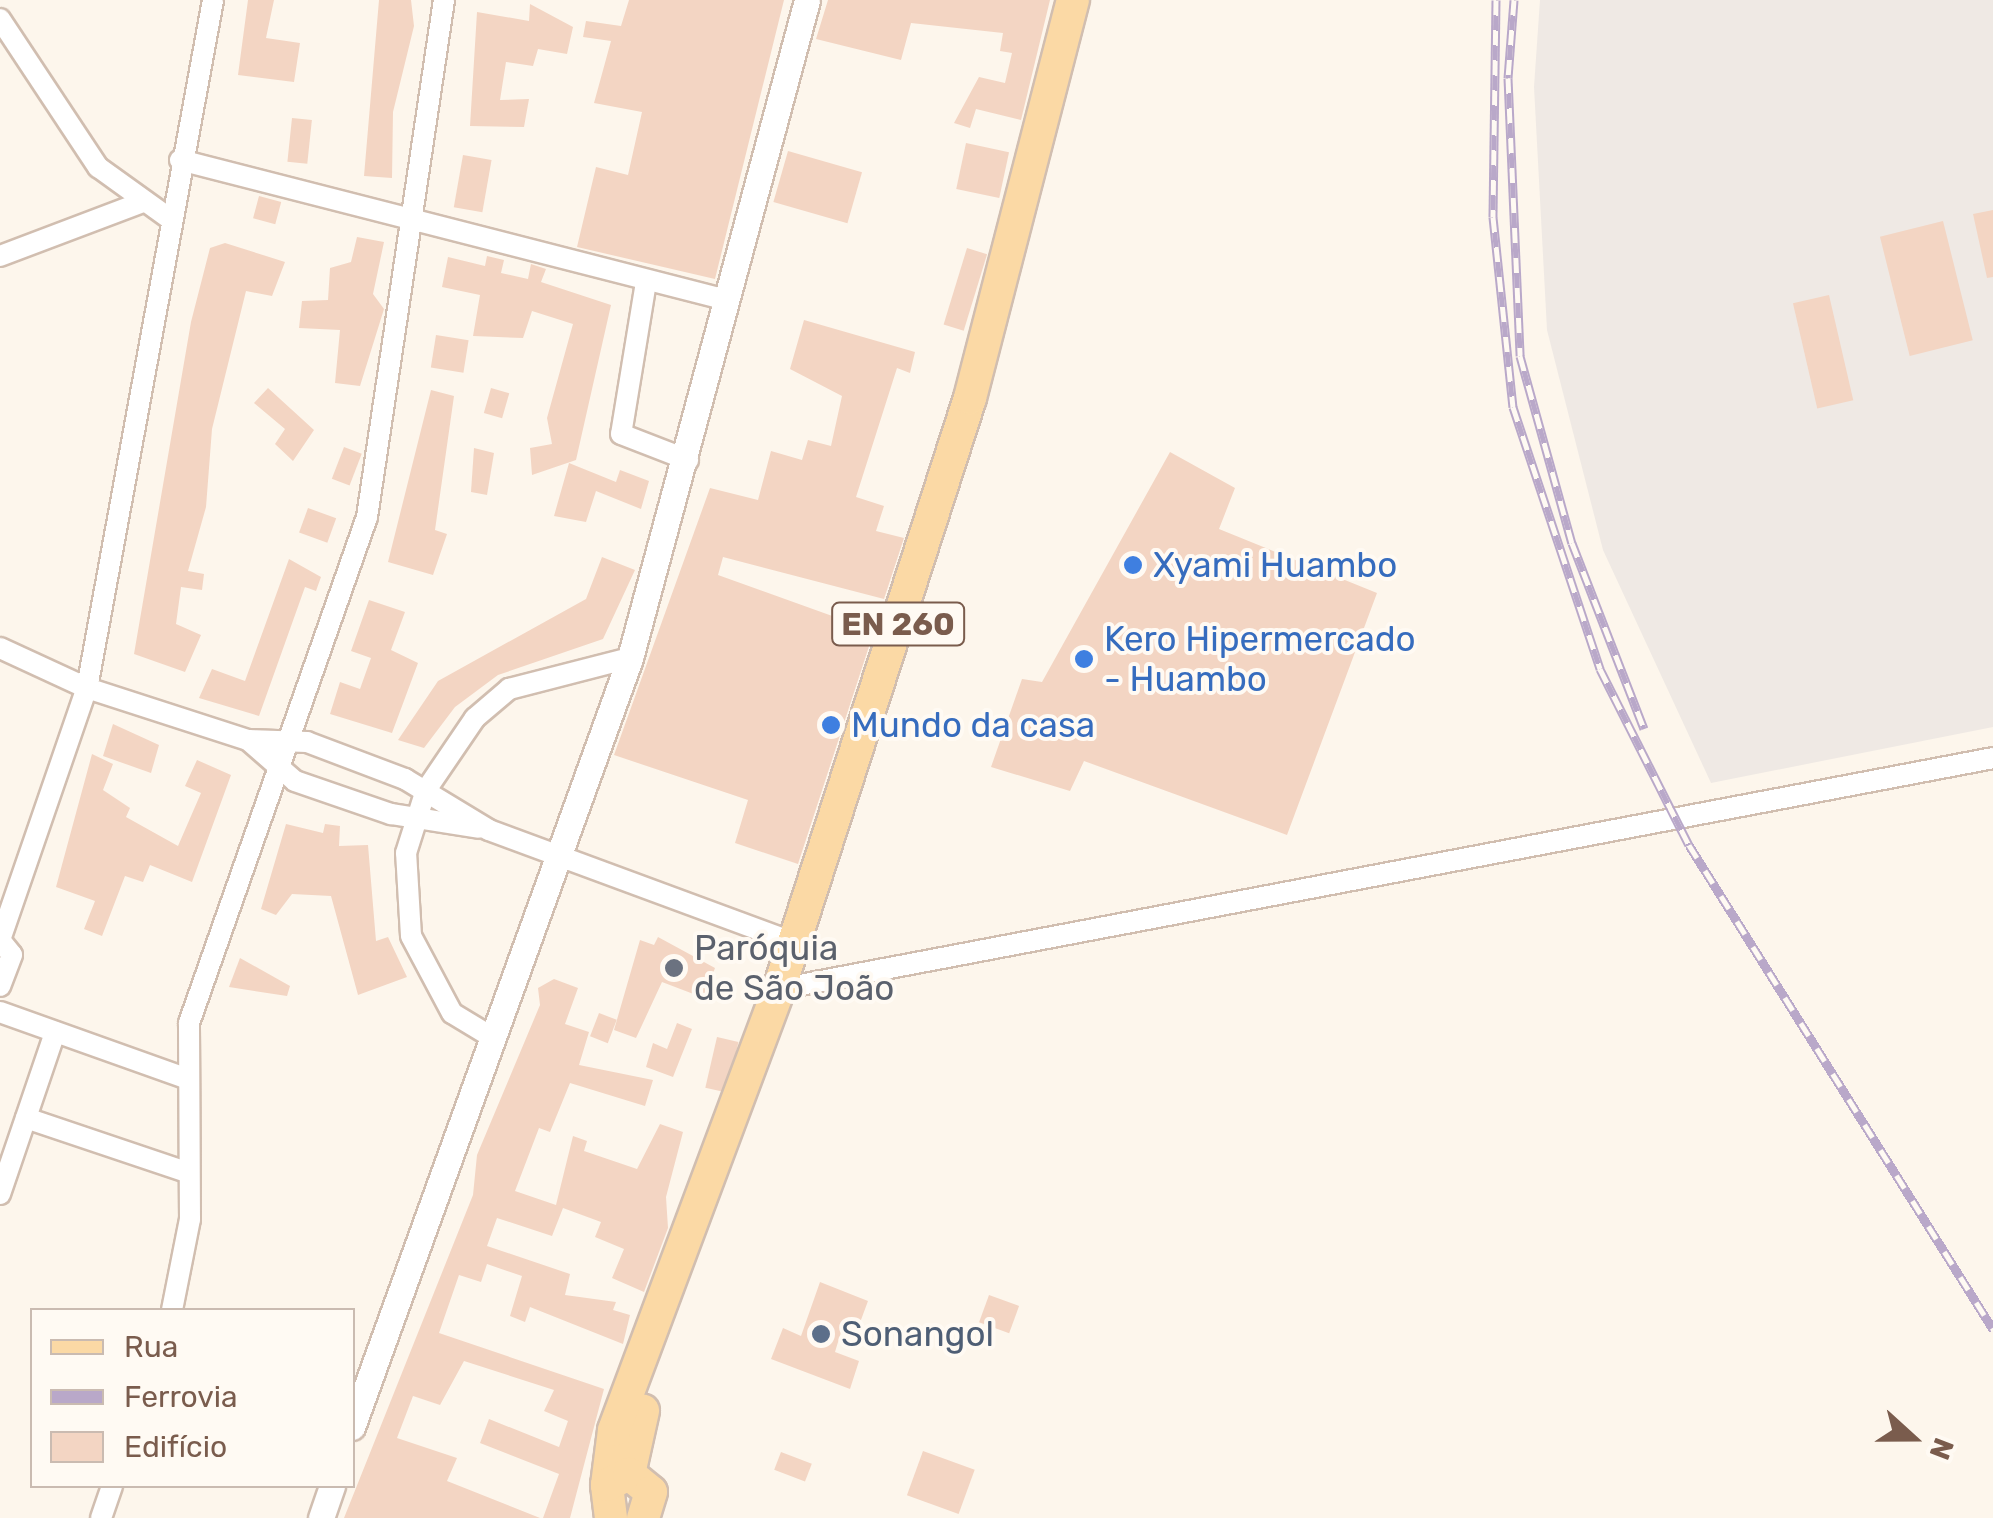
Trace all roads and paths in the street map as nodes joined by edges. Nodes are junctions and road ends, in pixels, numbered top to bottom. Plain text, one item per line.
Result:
1 (213, 0) edge
2 (444, 0) edge
3 (806, 0) edge
4 (1072, 0) edge
5 (0, 19) edge
6 (180, 160) junction
7 (143, 202) junction
8 (170, 218) junction
9 (416, 220) junction
10 (0, 256) edge
11 (646, 282) junction
12 (726, 300) junction
13 (688, 460) junction
14 (0, 648) edge
15 (630, 658) junction
16 (86, 688) junction
17 (288, 737) junction
18 (248, 740) junction
19 (1993, 758) edge
20 (276, 770) junction
21 (426, 790) junction
22 (416, 818) junction
23 (490, 830) junction
24 (560, 858) junction
25 (0, 940) edge
26 (794, 943) junction
27 (0, 986) edge
28 (778, 990) junction
29 (0, 1012) edge
30 (55, 1032) junction
31 (490, 1036) junction
32 (183, 1077) junction
33 (26, 1118) junction
34 (189, 1173) junction
35 (0, 1194) edge
36 (172, 1308) edge
37 (355, 1418) edge
38 (111, 1488) edge
39 (331, 1488) edge
40 (608, 1499) edge
41 (100, 1518) edge
42 (320, 1518) edge
43 (643, 1518) edge

1 - 6 street
2 - 9 street
3 - 12 street
4 - 26 main road, EN 260
5 - 7 street
6 - 8 street
6 - 9 street
7 - 8 street
7 - 10 street
8 - 16 street
9 - 11 street
9 - 17 street
11 - 12 street
11 - 13 street
12 - 13 street
13 - 15 street
14 - 16 street
15 - 21 street
15 - 24 street
16 - 18 street
16 - 25 street
17 - 18 street
17 - 20 street
17 - 21 street
18 - 20 street
19 - 28 street
20 - 22 street
20 - 32 street
21 - 22 street
21 - 23 street
22 - 23 street
22 - 31 street
23 - 24 street
24 - 26 street
24 - 31 street
25 - 27 street
26 - 28 main road, EN 260
28 - 40 main road, EN 260
29 - 30 street
30 - 32 street
30 - 33 street
31 - 37 street
32 - 34 street
33 - 34 street
33 - 35 street
34 - 36 street
38 - 41 street
39 - 42 street
40 - 43 main road, EN 260

